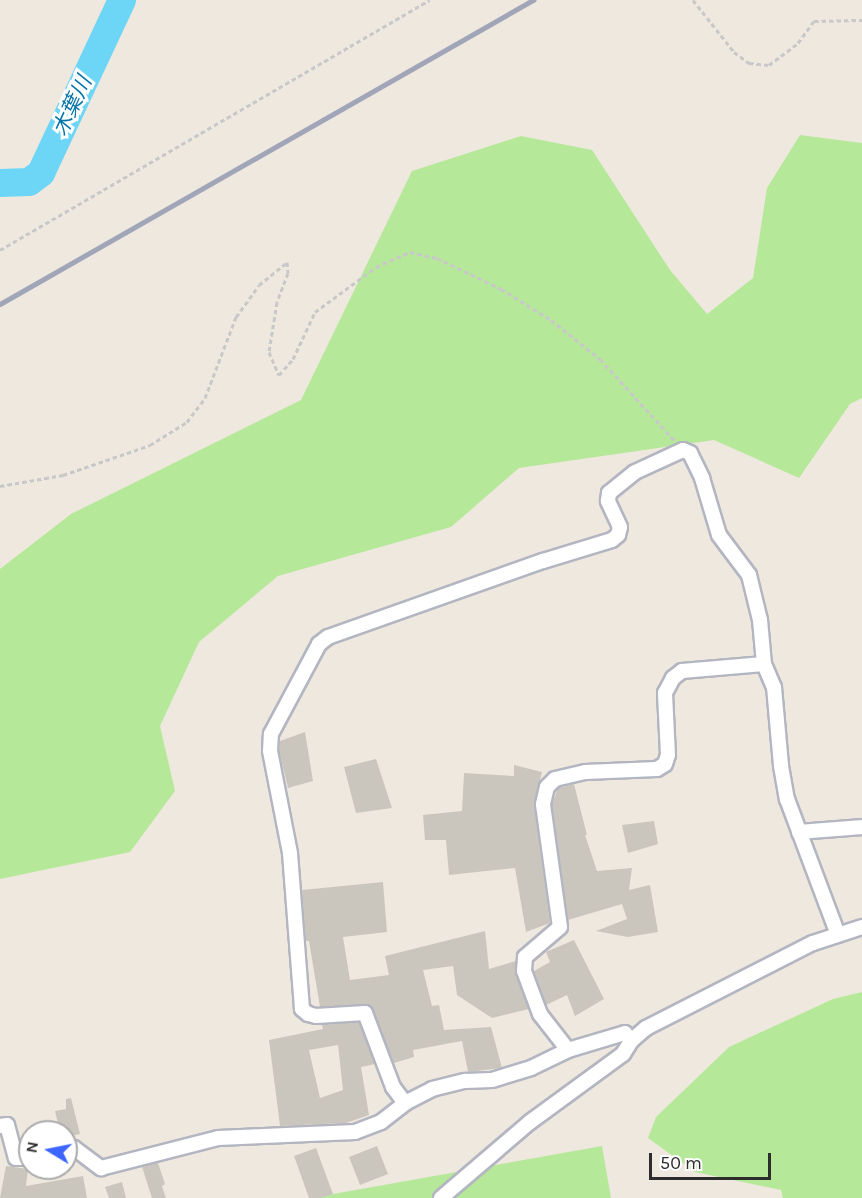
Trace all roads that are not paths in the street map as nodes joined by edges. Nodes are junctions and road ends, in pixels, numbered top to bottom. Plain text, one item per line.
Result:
1 (764, 664) junction
2 (862, 827) edge
3 (799, 832) junction
4 (862, 927) edge
5 (838, 935) junction
6 (632, 1041) junction
7 (568, 1050) junction
8 (405, 1103) junction
9 (0, 1126) edge
10 (78, 1151) edge
11 (18, 1158) edge
12 (441, 1198) edge

1 - 3 street
1 - 7 street
1 - 8 street
2 - 3 street
3 - 5 street
4 - 5 street
5 - 6 street
6 - 7 street
6 - 12 street
7 - 8 street
8 - 10 street
9 - 11 street

